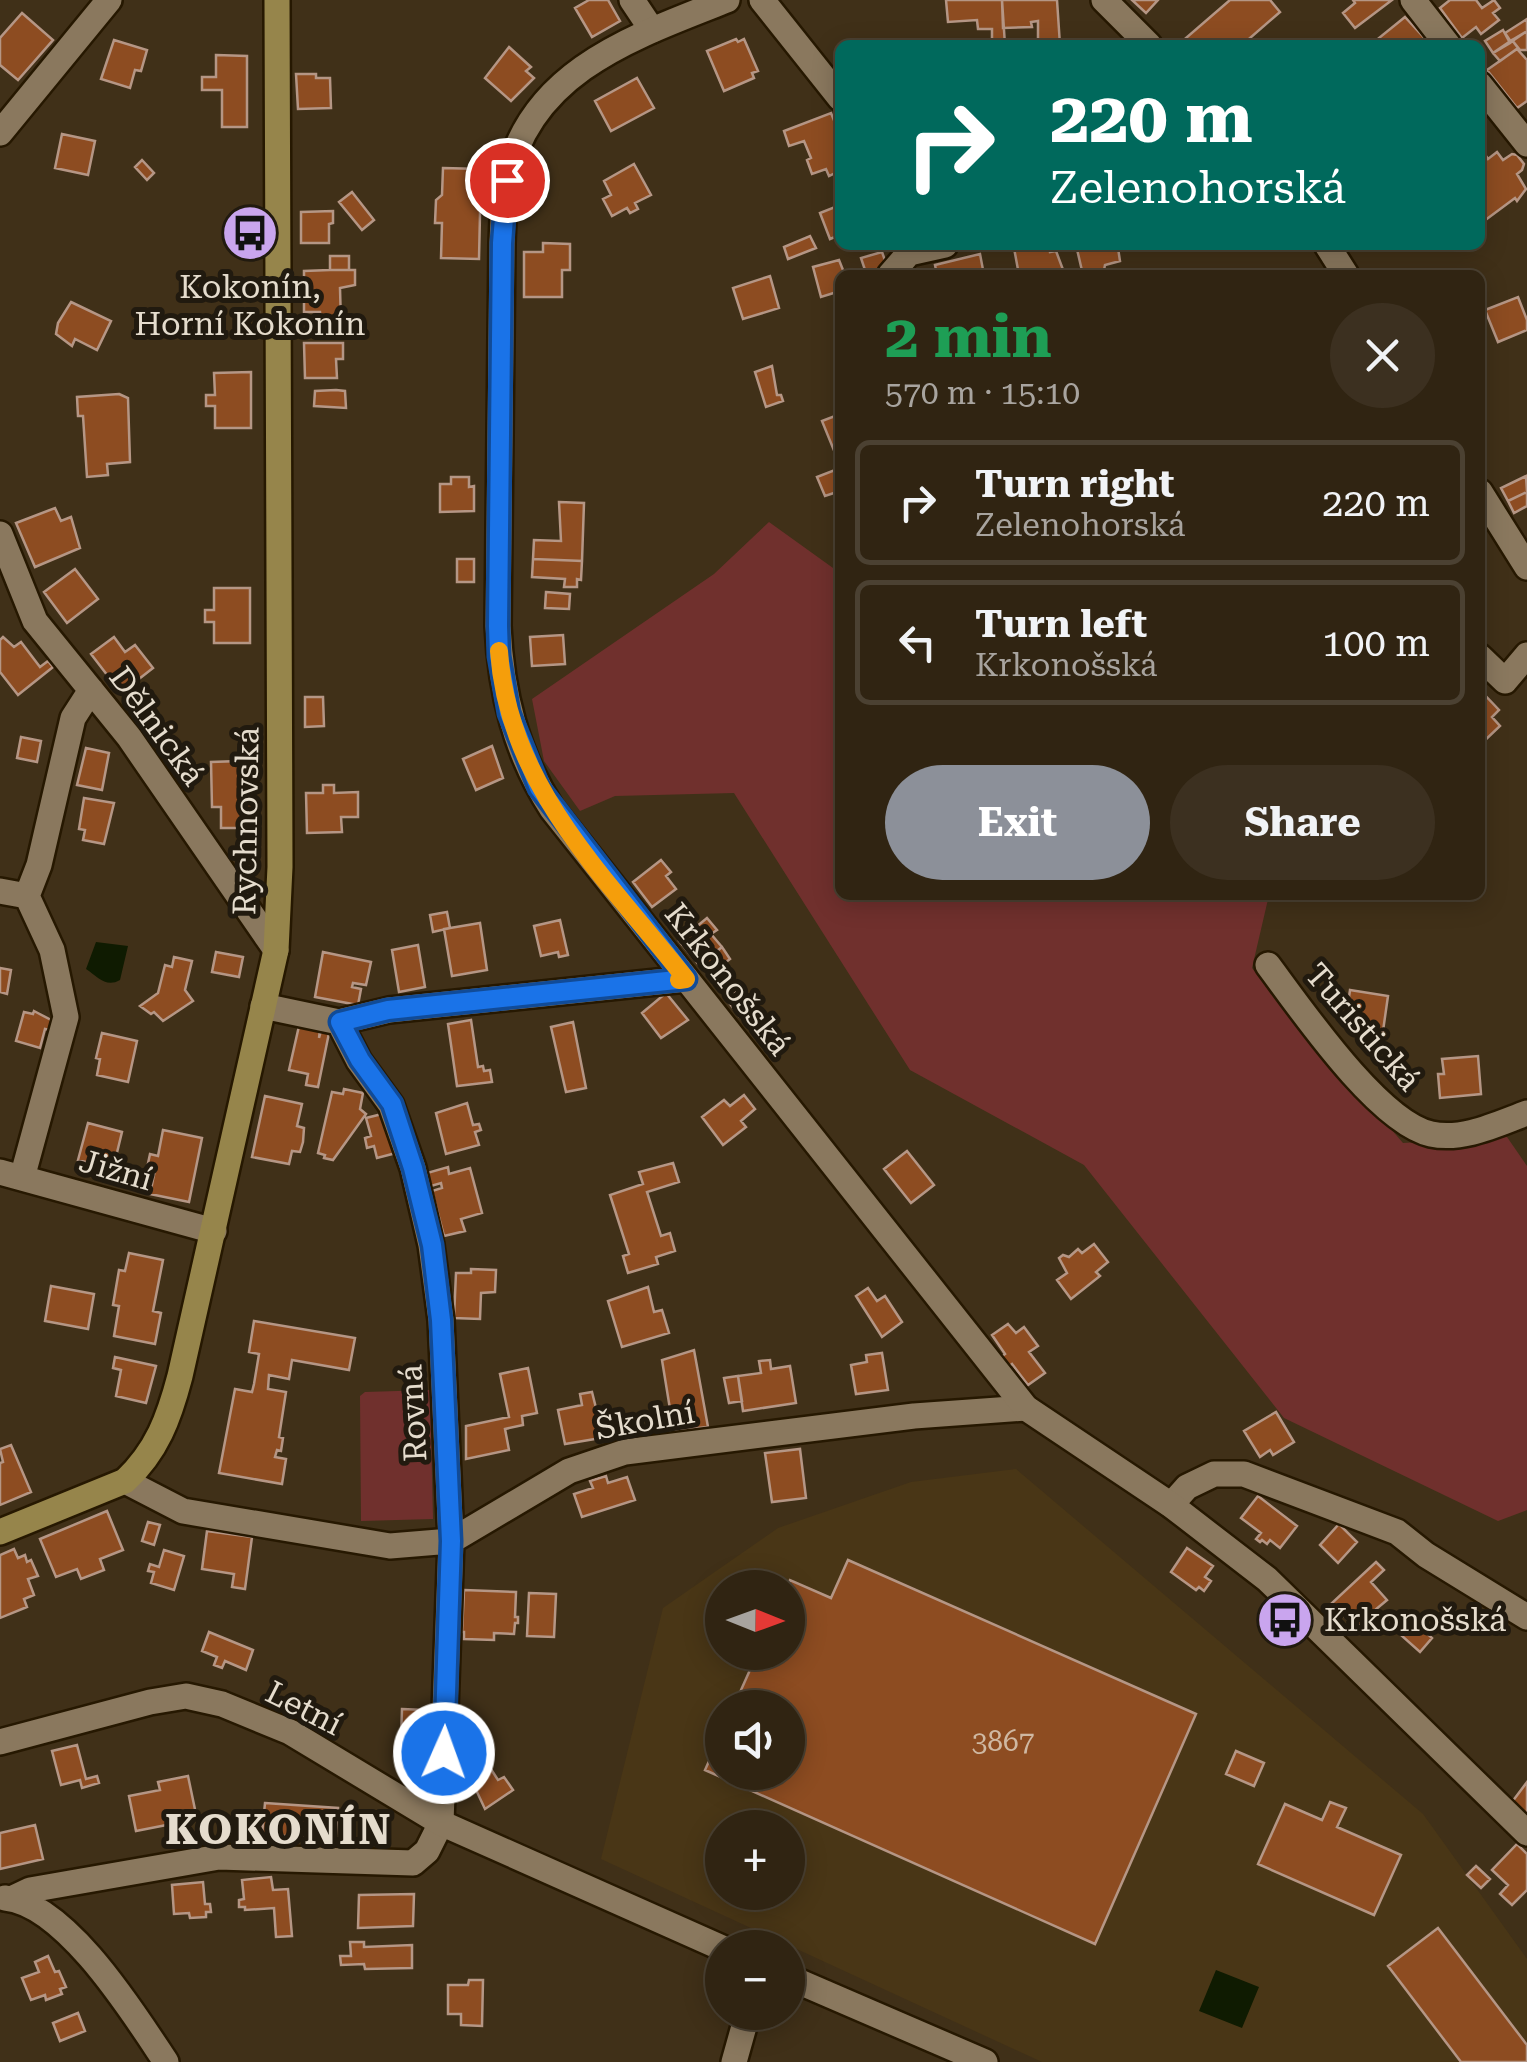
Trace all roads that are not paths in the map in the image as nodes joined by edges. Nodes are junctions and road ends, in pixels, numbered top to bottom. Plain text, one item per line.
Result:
1 (109, 0) edge
2 (277, 0) edge
3 (632, 0) edge
4 (727, 0) edge
5 (762, 0) edge
6 (1104, 0) edge
7 (1413, 0) edge
8 (652, 30) junction
9 (1143, 40) edge
10 (1444, 40) edge
11 (1485, 91) edge
12 (835, 92) edge
13 (0, 133) edge
14 (1527, 144) edge
15 (1485, 500) edge
16 (0, 534) edge
17 (1527, 567) edge
18 (1527, 655) edge
19 (1485, 661) edge
20 (91, 690) junction
21 (0, 891) edge
22 (27, 896) junction
23 (276, 950) junction
24 (1268, 965) dead end
25 (686, 979) junction
26 (263, 1006) junction
27 (340, 1022) junction
28 (1527, 1114) edge
29 (11, 1175) edge
30 (214, 1231) junction
31 (1026, 1408) junction
32 (125, 1481) junction
33 (1171, 1504) junction
34 (0, 1532) edge
35 (451, 1541) junction
36 (1527, 1617) edge
37 (0, 1742) edge
38 (441, 1823) junction
39 (1527, 1833) edge
40 (6, 1898) edge
41 (705, 1940) edge
42 (805, 1983) edge
43 (743, 2030) edge
44 (166, 2062) edge
45 (734, 2062) edge
46 (986, 2062) edge

1 - 13 street
2 - 23 main road, Rychnovská
3 - 8 street
4 - 8 street, Krkonošská
5 - 12 street
6 - 9 street
7 - 10 street
8 - 25 street, Krkonošská
11 - 14 street
15 - 17 street
16 - 20 street, Dělnická
18 - 19 street
20 - 22 street
20 - 23 street, Dělnická
21 - 22 street
22 - 29 street
23 - 26 main road, Rychnovská
24 - 28 street, Turistická
25 - 27 street
25 - 31 street, Krkonošská
26 - 27 street
26 - 30 main road, Rychnovská
27 - 35 street, Rovná
29 - 30 street, Jižní
30 - 32 main road, Rychnovská
31 - 33 street, Krkonošská
31 - 35 street, Školní
32 - 34 main road, Rychnovská
32 - 35 street, Školní
33 - 36 street
33 - 39 street, Krkonošská
35 - 38 street, Rovná
37 - 38 street, Letní
38 - 40 street
38 - 41 street, Letní
40 - 44 street
42 - 46 street
43 - 45 street

